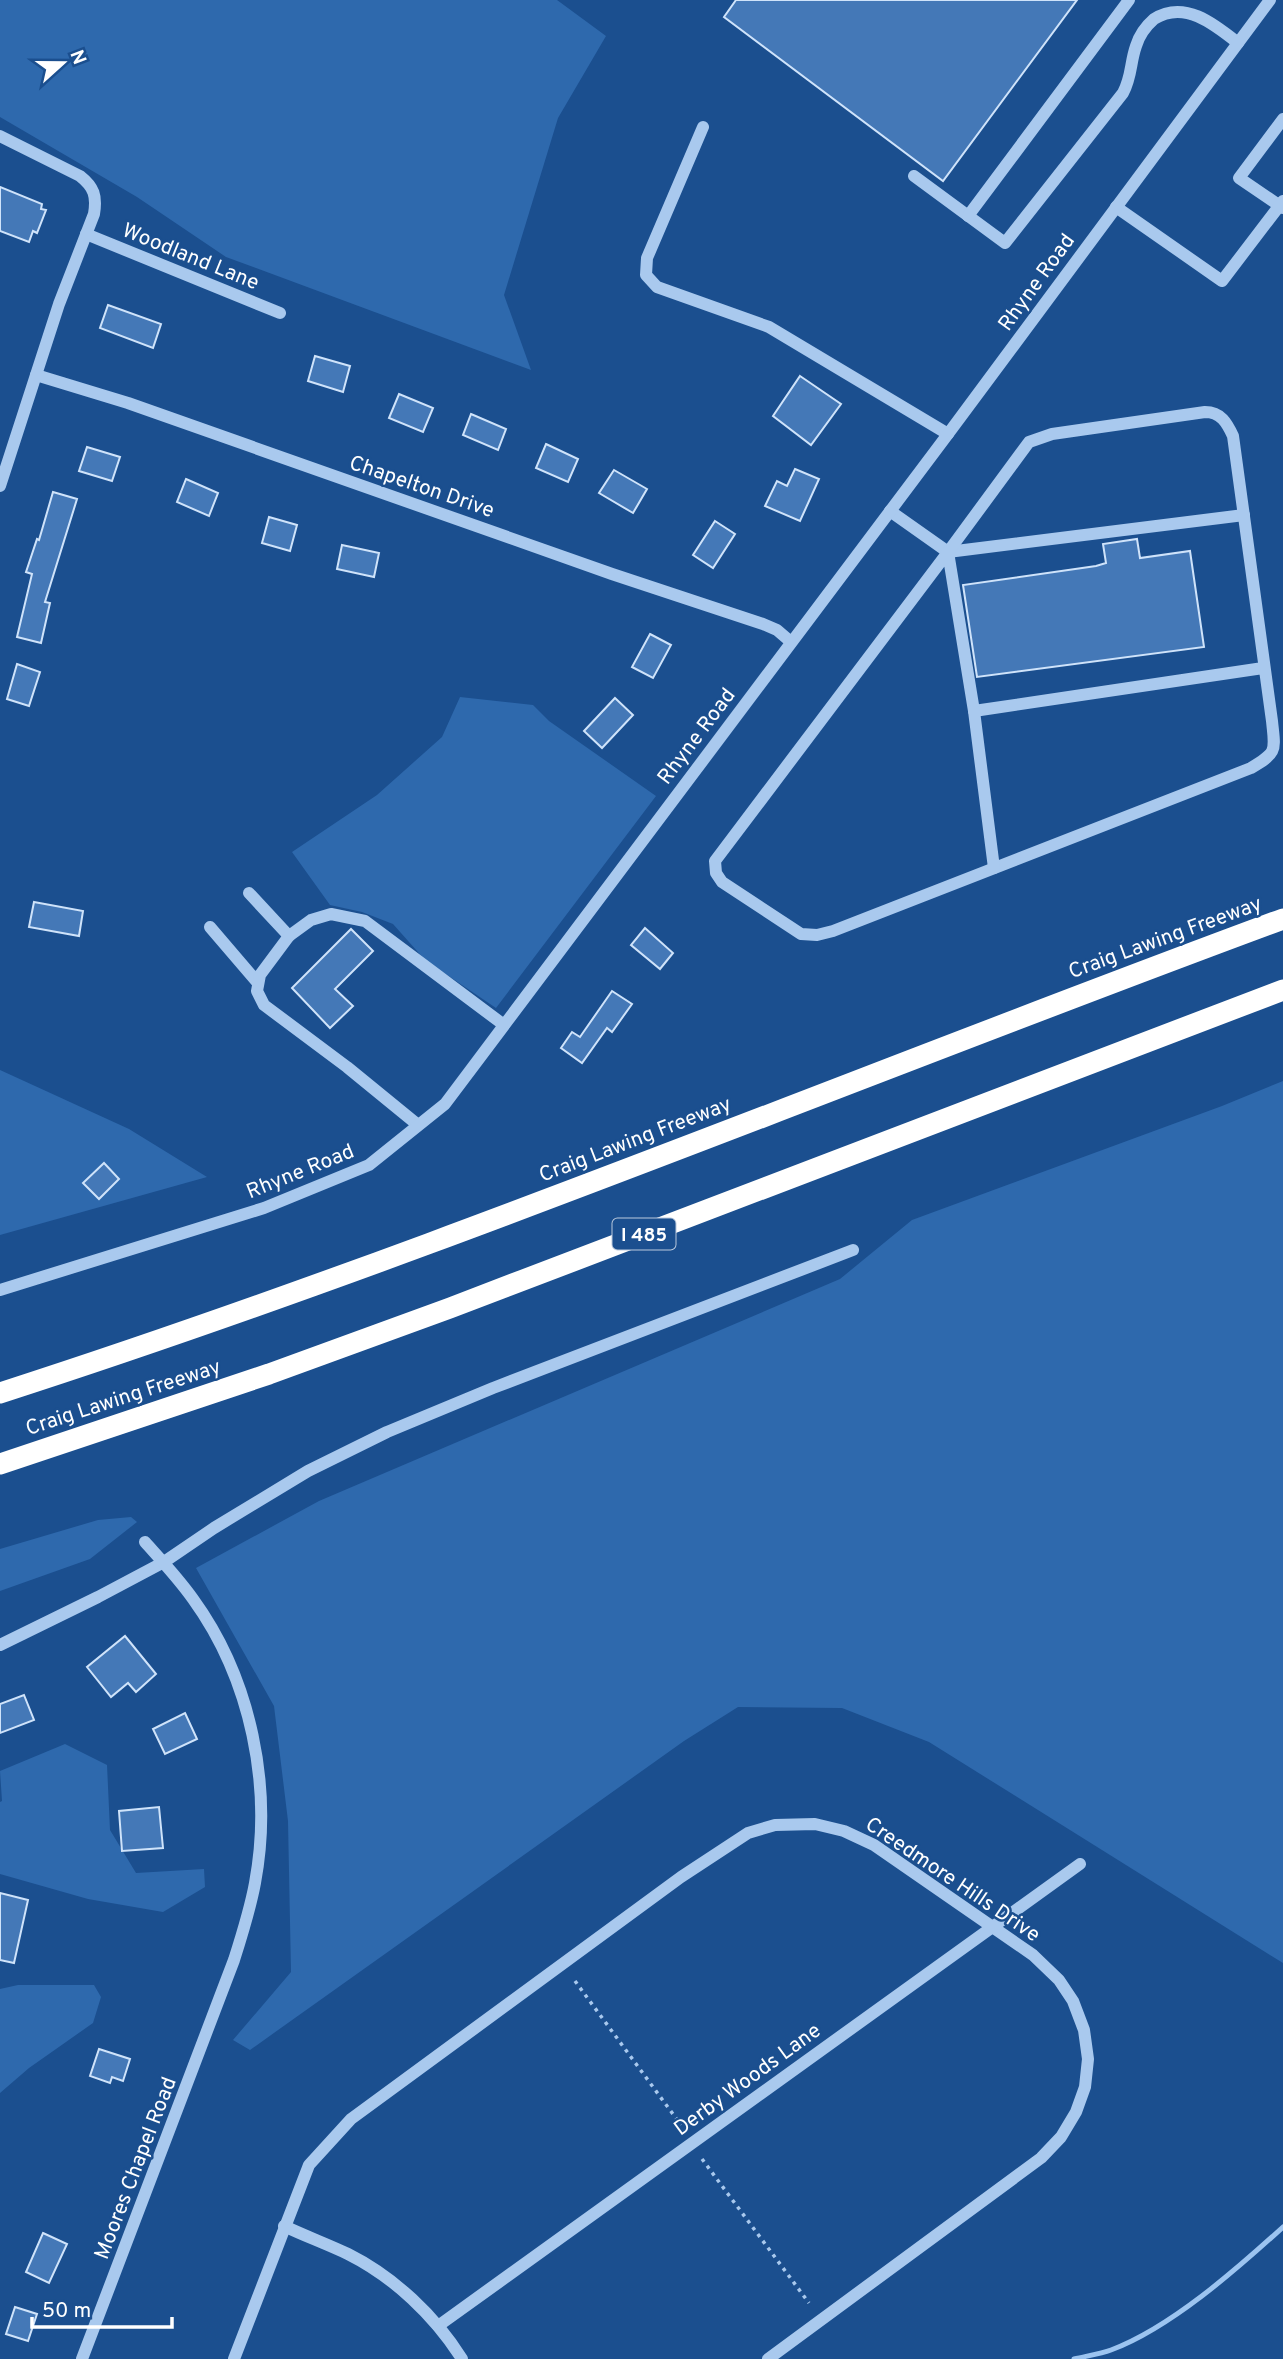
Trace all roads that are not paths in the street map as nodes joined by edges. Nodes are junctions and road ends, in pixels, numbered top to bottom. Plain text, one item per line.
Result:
1 (1129, 0) edge
2 (1270, 0) edge
3 (1238, 43) junction
4 (1283, 119) edge
5 (703, 127) dead end
6 (0, 136) edge
7 (914, 176) dead end
8 (1282, 205) edge
9 (1116, 207) junction
10 (968, 216) junction
11 (86, 234) junction
12 (280, 313) dead end
13 (36, 375) junction
14 (948, 434) junction
15 (0, 486) edge
16 (890, 511) junction
17 (1244, 515) junction
18 (948, 552) junction
19 (791, 642) junction
20 (1263, 668) junction
21 (974, 711) junction
22 (994, 868) junction
23 (249, 893) dead end
24 (1283, 919) edge
25 (210, 927) dead end
26 (289, 936) junction
27 (258, 983) junction
28 (1283, 990) edge
29 (504, 1025) junction
30 (418, 1125) junction
31 (853, 1250) dead end
32 (0, 1290) edge
33 (0, 1393) edge
34 (0, 1464) edge
35 (145, 1542) dead end
36 (164, 1562) junction
37 (0, 1645) edge
38 (1080, 1864) dead end
39 (991, 1927) junction
40 (284, 2226) junction
41 (438, 2326) junction
42 (82, 2359) edge
43 (234, 2359) edge
44 (462, 2359) edge
45 (768, 2359) edge

1 - 10 street
2 - 3 street, Rhyne Road
3 - 9 street, Rhyne Road
3 - 10 street
4 - 8 street
5 - 14 street
6 - 11 street
7 - 10 street
8 - 9 street
9 - 14 street, Rhyne Road
11 - 12 street, Woodland Lane
11 - 13 street
13 - 15 street
13 - 19 street, Chapelton Drive
14 - 16 street, Rhyne Road
16 - 18 street
16 - 19 street, Rhyne Road
17 - 18 street
17 - 18 street
17 - 20 street
18 - 21 street
18 - 22 street
19 - 29 street, Rhyne Road
20 - 21 street
20 - 22 street
21 - 22 street
23 - 26 street
24 - 33 highway, Craig Lawing Freeway
25 - 27 street
26 - 27 street
26 - 29 street
27 - 30 street
28 - 34 highway, Craig Lawing Freeway / I 485
29 - 30 street, Rhyne Road
30 - 32 street, Rhyne Road
31 - 36 street
35 - 36 street, Moores Chapel Road
36 - 37 street
36 - 42 street, Moores Chapel Road
38 - 39 street, Derby Woods Lane
39 - 40 street, Creedmore Hills Drive
39 - 41 street, Derby Woods Lane
39 - 45 street, Creedmore Hills Drive
40 - 41 street
40 - 43 street, Creedmore Hills Drive
41 - 44 street

